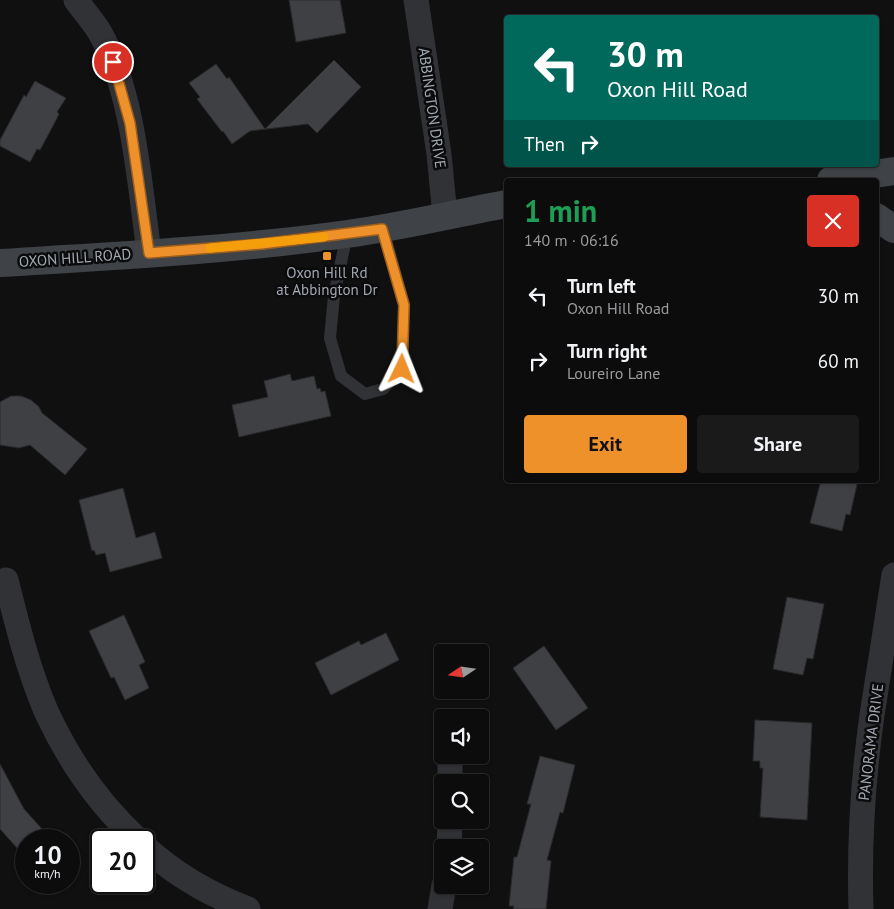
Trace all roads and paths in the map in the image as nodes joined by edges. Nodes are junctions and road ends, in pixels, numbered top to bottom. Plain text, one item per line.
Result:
1 (76, 0) edge
2 (416, 0) edge
3 (894, 171) edge
4 (845, 178) edge
5 (504, 204) edge
6 (445, 216) junction
7 (879, 219) edge
8 (382, 229) junction
9 (894, 229) edge
10 (347, 234) junction
11 (149, 253) junction
12 (0, 263) edge
13 (894, 575) edge
14 (6, 580) dead end
15 (127, 829) edge
16 (155, 855) edge
17 (442, 894) edge
18 (248, 909) edge
19 (440, 909) edge
20 (861, 909) edge

1 - 11 street
2 - 6 street, ABBINGTON DRIVE
3 - 4 main road
5 - 6 main road, OXON HILL ROAD
6 - 8 main road, OXON HILL ROAD
7 - 9 main road
8 - 10 main road, OXON HILL ROAD
8 - 10 lane
10 - 11 main road, OXON HILL ROAD
11 - 12 main road, OXON HILL ROAD
13 - 20 street, PANORAMA DRIVE
14 - 15 street
16 - 18 street
17 - 19 street

